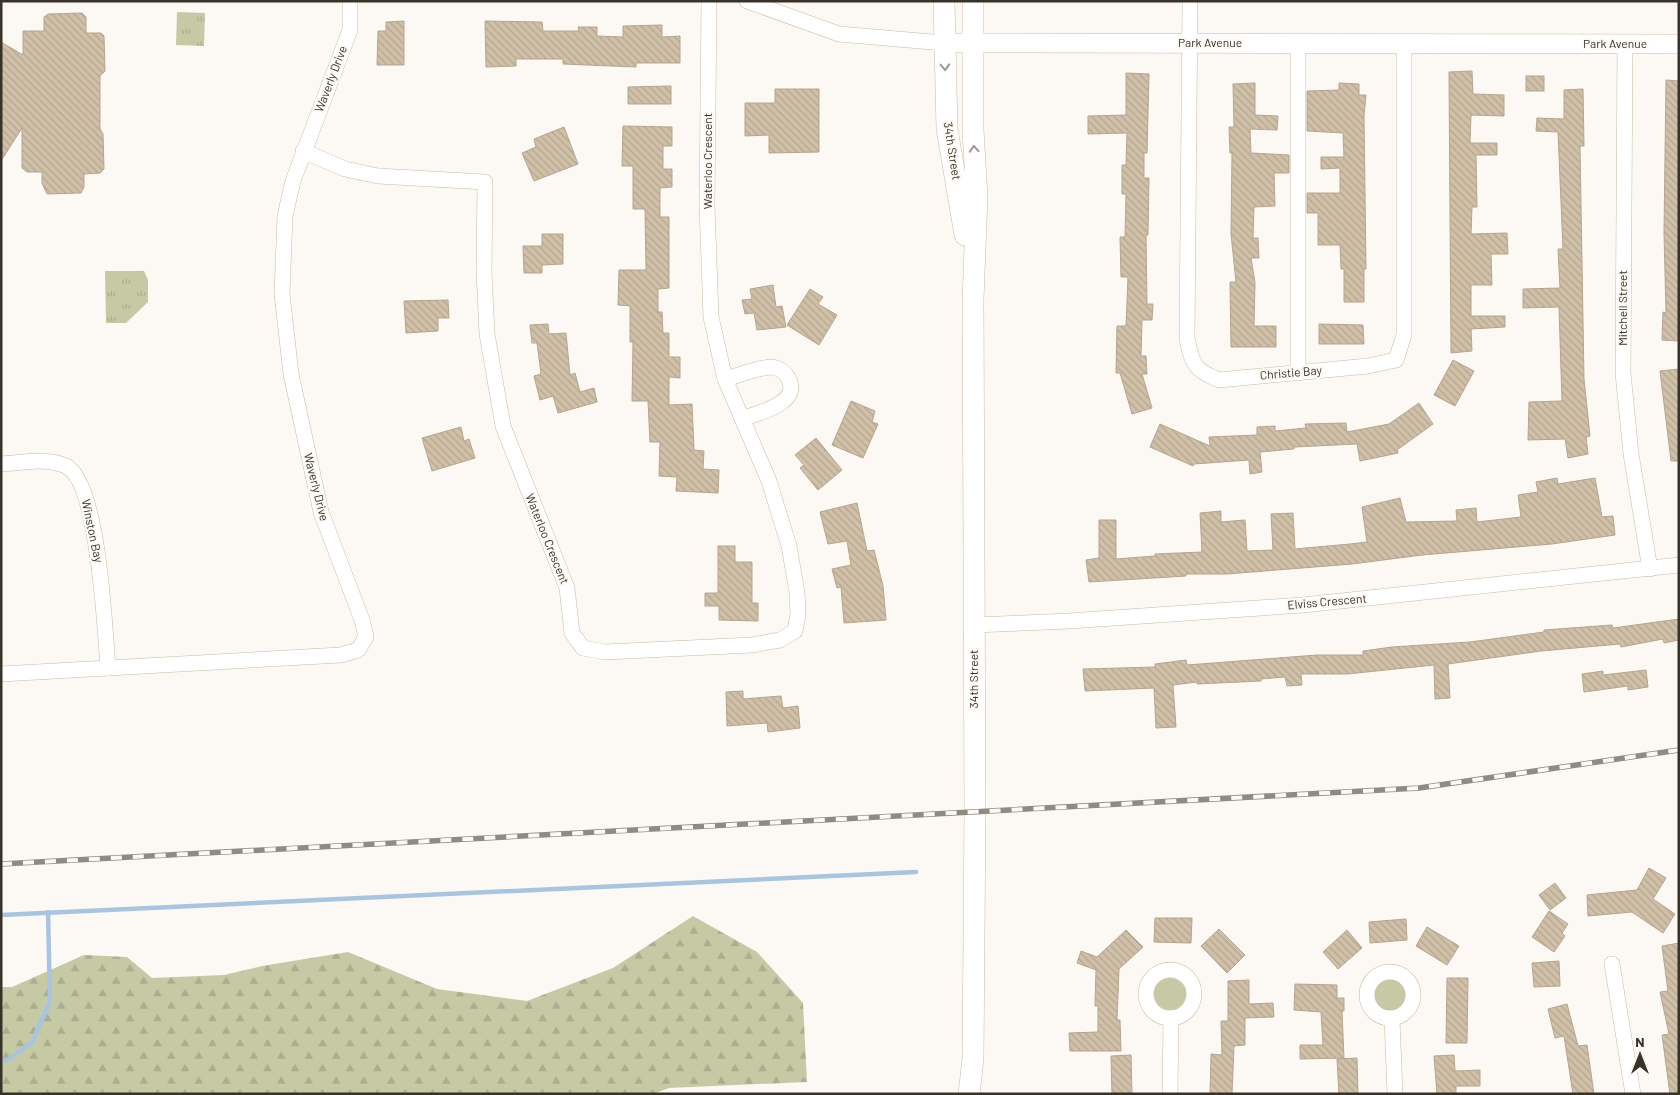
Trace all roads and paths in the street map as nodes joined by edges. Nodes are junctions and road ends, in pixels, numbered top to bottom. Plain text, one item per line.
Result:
1 (350, 1) edge
2 (709, 1) edge
3 (747, 1) edge
4 (944, 1) edge
5 (972, 1) edge
6 (1190, 1) edge
7 (944, 43) junction
8 (973, 43) junction
9 (1188, 43) junction
10 (1298, 44) junction
11 (1404, 44) junction
12 (1624, 44) junction
13 (1679, 44) edge
14 (303, 152) junction
15 (973, 300) junction
16 (1298, 373) junction
17 (725, 379) junction
18 (742, 419) junction
19 (1, 464) edge
20 (1679, 565) edge
21 (1650, 569) junction
22 (974, 625) junction
23 (108, 668) junction
24 (1, 674) edge
25 (1612, 964) dead end
26 (1171, 1018) dead end
27 (1392, 1019) dead end
28 (973, 1059) junction
29 (969, 1094) edge
30 (976, 1094) edge
31 (1170, 1094) edge
32 (1395, 1094) edge
33 (1633, 1094) edge

1 - 14 street, Waverly Drive
2 - 17 street, Waterloo Crescent
3 - 7 street, Park Avenue
4 - 7 main road, 34th Street
5 - 8 main road, 34th Street
6 - 9 street, Christie Bay
7 - 8 street, Park Avenue
7 -> 15 main road, 34th Street
8 - 9 street, Park Avenue
15 -> 8 main road, 34th Street
9 - 10 street, Park Avenue
9 - 16 street, Christie Bay
10 - 11 street, Park Avenue
10 - 16 street
11 - 12 street, Park Avenue
11 - 16 street, Christie Bay
12 - 13 street, Park Avenue
12 - 21 street, Mitchell Street
14 - 18 street, Waterloo Crescent
14 - 23 street, Waverly Drive
15 - 22 main road, 34th Street
17 - 18 street, Waterloo Crescent
17 - 18 street
19 - 23 street, Winston Bay
20 - 21 street, Elviss Crescent
21 - 22 street, Elviss Crescent
22 - 28 main road, 34th Street
23 - 24 street, Waverly Drive
25 - 33 street
26 - 31 street
27 - 32 street
28 - 29 main road, 34th Street
28 - 30 main road, 34th Street

